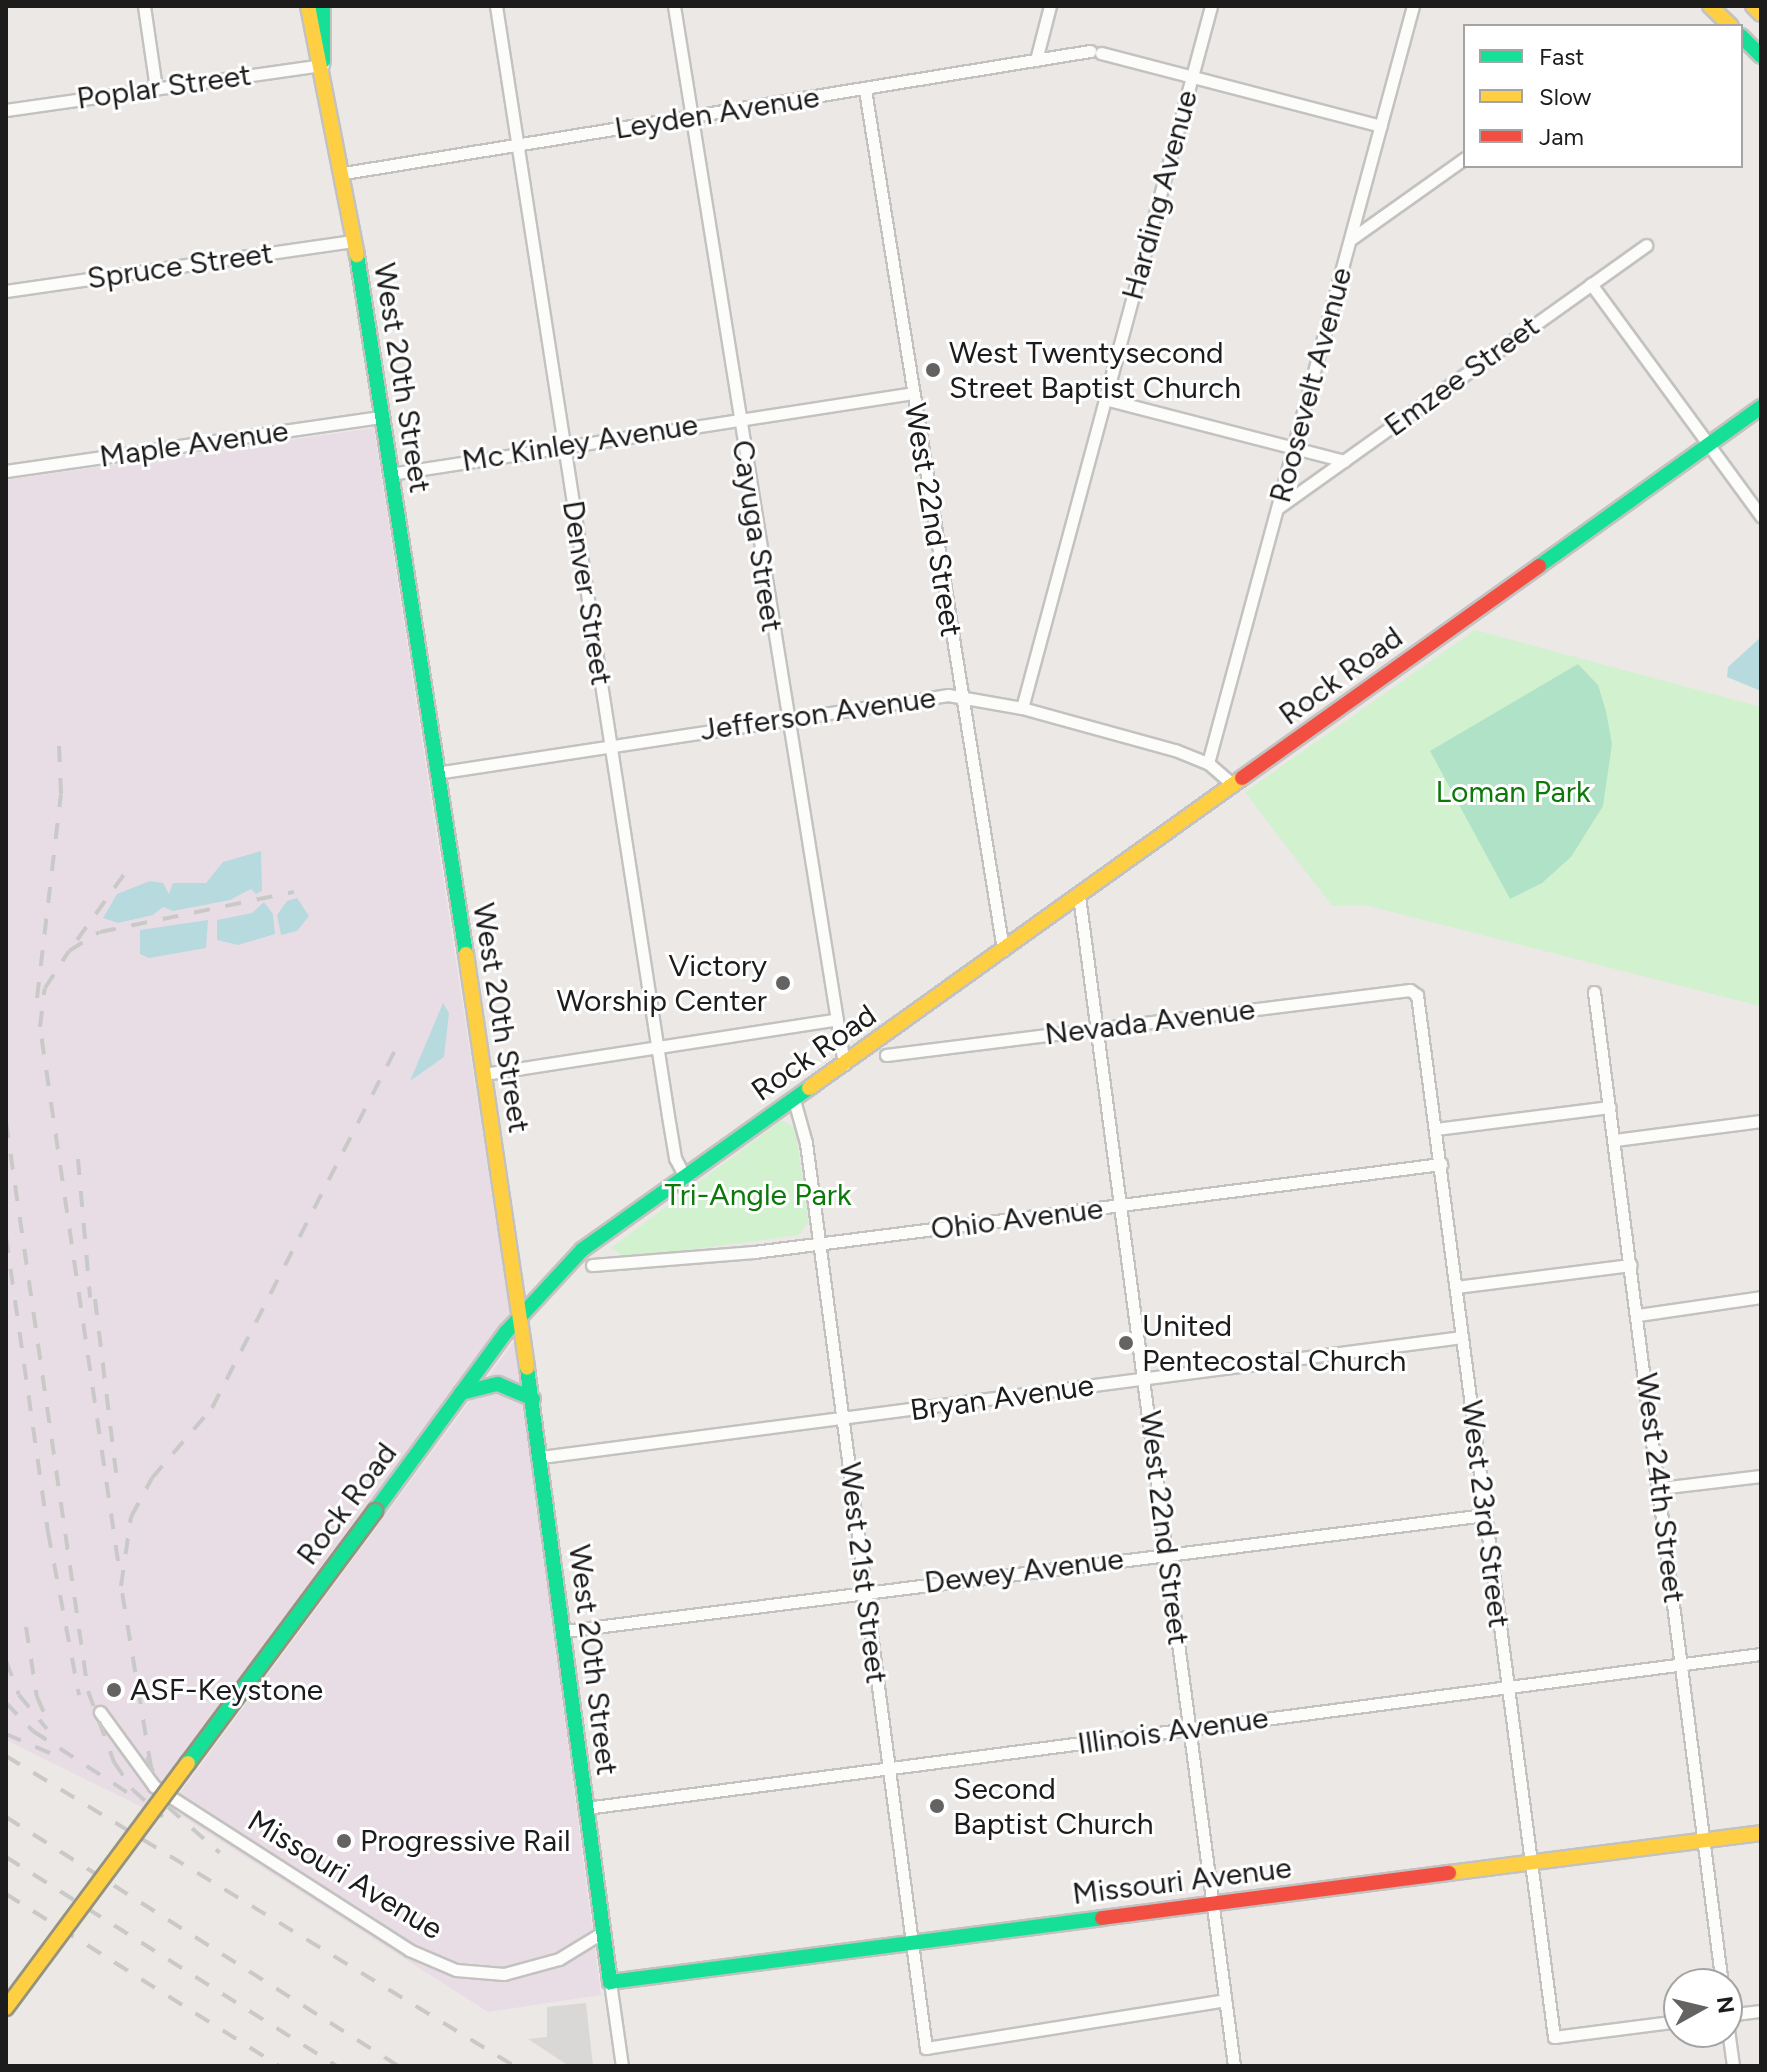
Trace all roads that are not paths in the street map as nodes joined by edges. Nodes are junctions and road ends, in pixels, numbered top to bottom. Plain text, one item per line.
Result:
1 (144, 6) edge
2 (308, 6) edge
3 (323, 6) edge
4 (496, 6) edge
5 (674, 6) edge
6 (1050, 6) edge
7 (1211, 6) edge
8 (1413, 6) edge
9 (1710, 6) edge
10 (1753, 6) edge
11 (1761, 14) edge
12 (1729, 24) edge
13 (1743, 38) edge
14 (1761, 56) edge
15 (1036, 60) junction
16 (323, 65) junction
17 (1191, 78) junction
18 (156, 88) junction
19 (865, 90) junction
20 (6, 110) edge
21 (692, 118) junction
22 (1381, 126) junction
23 (517, 145) junction
24 (1463, 159) edge
25 (344, 173) junction
26 (1351, 240) junction
27 (354, 241) junction
28 (1646, 245) dead end
29 (1591, 284) junction
30 (6, 291) edge
31 (913, 393) junction
32 (1105, 399) junction
33 (1761, 407) edge
34 (382, 417) junction
35 (738, 419) junction
36 (1710, 443) junction
37 (564, 446) junction
38 (1295, 448) junction
39 (1344, 461) junction
40 (6, 471) edge
41 (390, 474) junction
42 (1278, 508) junction
43 (1761, 516) edge
44 (961, 696) junction
45 (1022, 708) junction
46 (785, 718) junction
47 (611, 745) junction
48 (1208, 763) junction
49 (436, 773) junction
50 (1233, 785) junction
51 (1079, 896) junction
52 (1003, 950) junction
53 (1414, 991) joint
54 (1594, 992) dead end
55 (834, 1020) junction
56 (1098, 1029) junction
57 (657, 1048) junction
58 (886, 1055) dead end
59 (844, 1064) junction
60 (484, 1074) junction
61 (794, 1100) junction
62 (1610, 1107) junction
63 (1761, 1121) edge
64 (1436, 1129) junction
65 (1615, 1140) junction
66 (1441, 1164) junction
67 (685, 1177) junction
68 (1121, 1206) junction
69 (819, 1244) junction
70 (592, 1265) dead end
71 (1631, 1265) junction
72 (1456, 1287) junction
73 (1761, 1297) edge
74 (521, 1314) junction
75 (1638, 1315) junction
76 (1462, 1337) junction
77 (1145, 1379) junction
78 (461, 1394) junction
79 (533, 1399) junction
80 (843, 1419) junction
81 (541, 1457) junction
82 (1761, 1476) edge
83 (1660, 1488) junction
84 (1485, 1515) junction
85 (1167, 1553) junction
86 (866, 1592) junction
87 (564, 1631) junction
88 (1761, 1654) edge
89 (1682, 1664) junction
90 (1507, 1687) junction
91 (100, 1712) dead end
92 (1190, 1728) junction
93 (889, 1769) junction
94 (586, 1808) junction
95 (1761, 1833) edge
96 (1704, 1840) junction
97 (1530, 1862) junction
98 (1213, 1903) junction
99 (603, 1932) junction
100 (911, 1943) junction
101 (1720, 1968) edge
102 (610, 1982) junction
103 (1225, 2000) junction
104 (6, 2008) edge
105 (1663, 2023) edge
106 (622, 2066) edge
107 (1234, 2066) edge

1 - 18 street
2 - 16 main road, West 20th Street
3 - 16 main road, West 20th Street
4 - 23 street, Denver Street
5 - 21 street, Cayuga Street
6 - 15 street
7 - 17 street, Harding Avenue
8 - 22 street, Roosevelt Avenue
9 - 12 main road
10 - 11 main road
13 - 14 main road
15 - 17 street, Leyden Avenue
15 - 19 street, Leyden Avenue
16 - 18 street, Poplar Street
16 - 25 main road, West 20th Street
17 - 22 street
17 - 32 street, Harding Avenue
18 - 20 street, Poplar Street
19 - 21 street, Leyden Avenue
19 - 31 street, West 22nd Street
21 - 23 street, Leyden Avenue
21 - 35 street, Cayuga Street
22 - 26 street, Roosevelt Avenue
23 - 25 street, Leyden Avenue
23 - 37 street, Denver Street
24 - 26 street
25 - 27 main road, West 20th Street
26 - 38 street, Roosevelt Avenue
27 - 30 street, Spruce Street
27 - 34 main road, West 20th Street
28 - 29 street, Emzee Street
29 - 36 street
29 - 39 street, Emzee Street
31 - 35 street, Mc Kinley Avenue
31 - 44 street, West 22nd Street
32 - 38 street
32 - 45 street, Harding Avenue
33 - 36 main road, Rock Road
34 - 40 street, Maple Avenue
34 - 41 main road, West 20th Street
35 - 37 street, Mc Kinley Avenue
35 - 46 street, Cayuga Street
36 - 43 street
36 - 50 main road, Rock Road
37 - 41 street, Mc Kinley Avenue
37 - 47 street, Denver Street
38 - 39 street
38 - 42 street, Roosevelt Avenue
39 - 42 street, Emzee Street
41 - 49 main road, West 20th Street
42 - 48 street, Roosevelt Avenue
44 - 45 street, Jefferson Avenue
44 - 46 street, Jefferson Avenue
44 - 52 street, West 22nd Street
45 - 48 street, Jefferson Avenue
46 - 47 street, Jefferson Avenue
46 - 55 street, Cayuga Street
47 - 49 street, Jefferson Avenue
47 - 57 street, Denver Street
48 - 50 street, Jefferson Avenue
49 - 60 main road, West 20th Street
50 - 51 main road, Rock Road
51 - 52 main road, Rock Road
51 - 56 street, West 22nd Street
52 - 59 main road, Rock Road
53 - 56 street, Nevada Avenue
53 - 64 street, West 23rd Street
54 - 62 street, West 24th Street
55 - 57 street
55 - 59 street, Cayuga Street
56 - 58 street, Nevada Avenue
56 - 68 street, West 22nd Street
57 - 60 street
57 - 67 street, Denver Street
59 - 61 main road, Rock Road
60 - 74 main road, West 20th Street
61 - 67 main road, Rock Road
61 - 69 street, West 21st Street
62 - 64 street
62 - 65 street, West 24th Street
63 - 65 street
64 - 66 street, West 23rd Street
65 - 71 street, West 24th Street
66 - 68 street, Ohio Avenue
66 - 72 street, West 23rd Street
67 - 74 main road, Rock Road
68 - 69 street, Ohio Avenue
68 - 77 street, West 22nd Street
69 - 70 street, Ohio Avenue
69 - 80 street, West 21st Street
71 - 72 street
71 - 75 street, West 24th Street
72 - 76 street, West 23rd Street
73 - 75 street
74 - 78 main road, Rock Road
74 - 79 main road, West 20th Street
75 - 83 street, West 24th Street
76 - 77 street, Bryan Avenue
76 - 84 street, West 23rd Street
77 - 80 street, Bryan Avenue
77 - 85 street, West 22nd Street
78 - 79 main road
78 - 104 main road, Rock Road, bridge
79 - 81 main road, West 20th Street
80 - 81 street, Bryan Avenue
80 - 86 street, West 21st Street
81 - 87 main road, West 20th Street
82 - 83 street
83 - 89 street, West 24th Street
84 - 85 street, Dewey Avenue
84 - 90 street, West 23rd Street
85 - 86 street, Dewey Avenue
85 - 92 street, West 22nd Street
86 - 87 street, Dewey Avenue
86 - 93 street, West 21st Street
87 - 94 main road, West 20th Street
88 - 89 street, Illinois Avenue
89 - 90 street, Illinois Avenue
89 - 96 street, West 24th Street
90 - 92 street, Illinois Avenue
90 - 97 street, West 23rd Street
91 - 99 street, Missouri Avenue
92 - 93 street, Illinois Avenue
92 - 98 street, West 22nd Street
93 - 94 street, Illinois Avenue
93 - 100 street, West 21st Street
94 - 99 main road, West 20th Street
95 - 96 main road, Missouri Avenue
96 - 97 main road, Missouri Avenue
96 - 101 street, West 24th Street
97 - 98 main road, Missouri Avenue
97 - 105 street, West 23rd Street
98 - 100 main road, Missouri Avenue
98 - 103 street, West 22nd Street
99 - 102 main road, West 20th Street
100 - 102 main road, Missouri Avenue
100 - 103 street, West 21st Street
102 - 106 street
103 - 107 street, West 22nd Street

